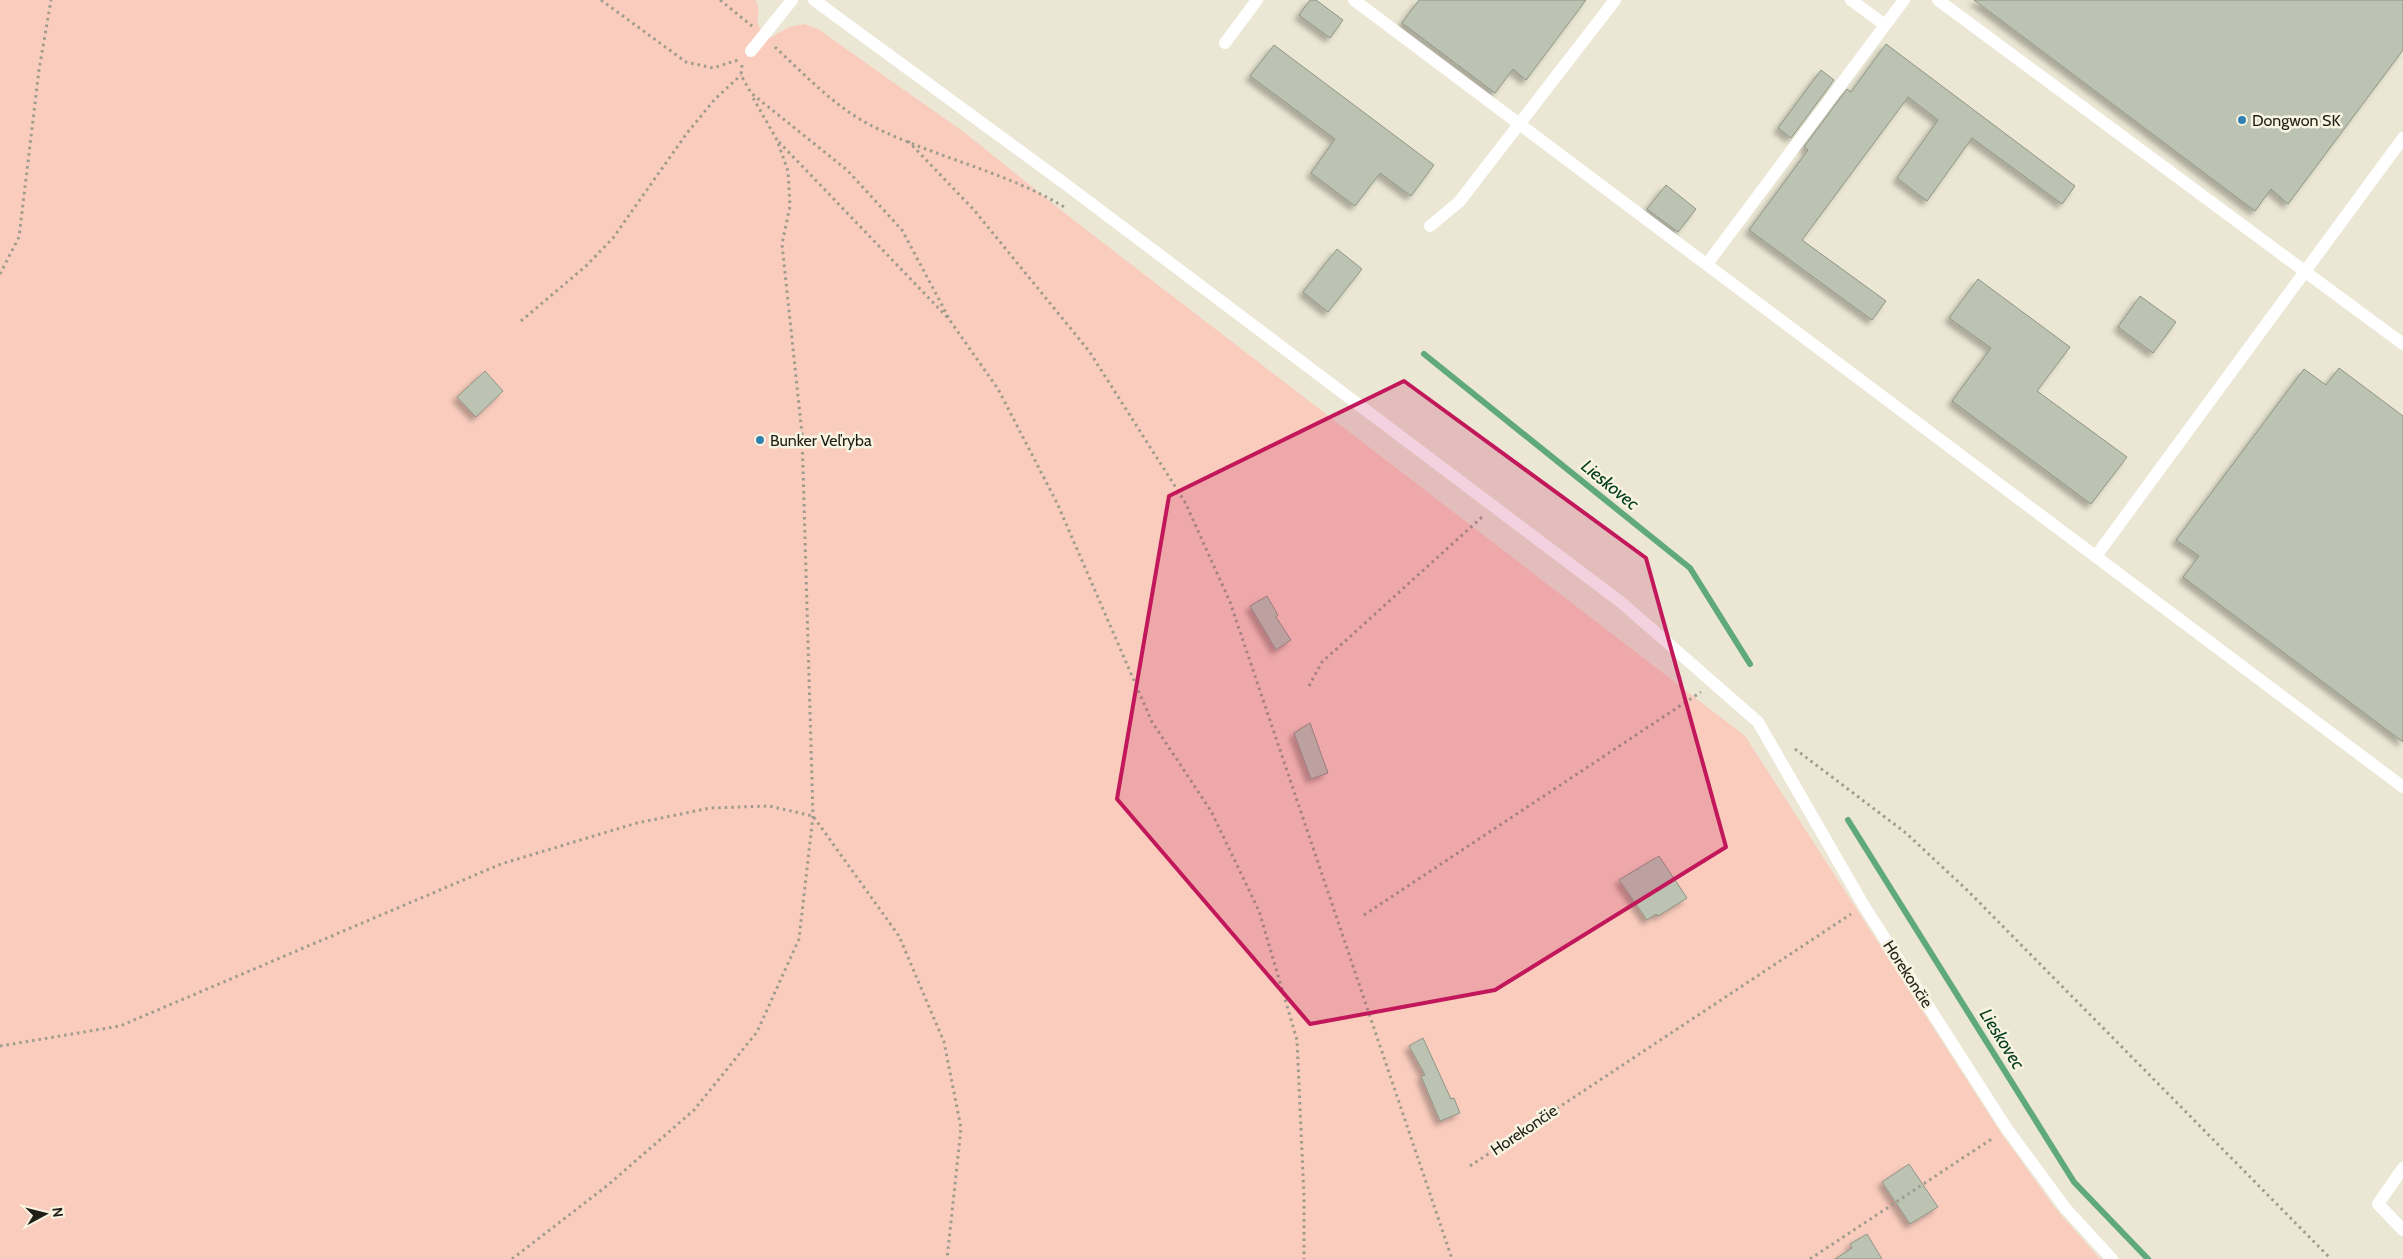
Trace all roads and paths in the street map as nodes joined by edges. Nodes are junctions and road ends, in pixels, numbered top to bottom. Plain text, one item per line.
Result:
1 (50, 0) edge
2 (602, 0) edge
3 (720, 0) edge
4 (792, 0) edge
5 (814, 0) edge
6 (1257, 0) edge
7 (1354, 0) edge
8 (1615, 0) edge
9 (1851, 0) edge
10 (1904, 0) edge
11 (1938, 0) edge
12 (1885, 25) junction
13 (753, 27) dead end
14 (771, 43) dead end
15 (1225, 43) dead end
16 (751, 51) dead end
17 (741, 75) junction
18 (751, 93) junction
19 (1521, 124) junction
20 (2403, 138) edge
21 (777, 140) junction
22 (908, 141) junction
23 (1071, 211) dead end
24 (1430, 226) dead end
25 (1707, 264) junction
26 (2305, 272) junction
27 (0, 274) edge
28 (521, 321) dead end
29 (952, 322) junction
30 (2403, 344) edge
31 (1493, 506) junction
32 (1475, 511) dead end
33 (1483, 517) junction
34 (1490, 522) dead end
35 (2096, 556) junction
36 (1309, 686) dead end
37 (1690, 700) dead end
38 (1788, 745) dead end
39 (2403, 786) edge
40 (813, 816) junction
41 (1854, 912) dead end
42 (1364, 915) dead end
43 (0, 1046) edge
44 (1994, 1137) dead end
45 (1470, 1166) dead end
46 (2403, 1168) edge
47 (2403, 1230) edge
48 (512, 1259) edge
49 (947, 1259) edge
50 (1304, 1259) edge
51 (1452, 1259) edge
52 (1810, 1259) edge
53 (2112, 1259) edge
54 (2331, 1259) edge

1 - 27 path
2 - 17 path
3 - 13 path
4 - 16 lane
5 - 31 lane, Horekončie
6 - 15 lane
7 - 19 lane
8 - 19 lane
9 - 12 lane
10 - 12 lane
11 - 26 lane
12 - 25 lane
14 - 22 path
17 - 18 path
17 - 28 path
18 - 21 path
18 - 29 path
19 - 24 lane
19 - 25 lane
20 - 26 lane
21 - 29 path
21 - 40 path
22 - 23 path
22 - 51 path
25 - 35 lane
26 - 30 lane
26 - 35 lane
29 - 50 path
31 - 33 path
31 - 53 lane, Horekončie
32 - 33 path
33 - 34 path
33 - 36 path
35 - 39 lane
37 - 42 path
38 - 54 path
40 - 43 path
40 - 48 path
40 - 49 path
41 - 45 path, Horekončie
44 - 52 path
46 - 47 lane

